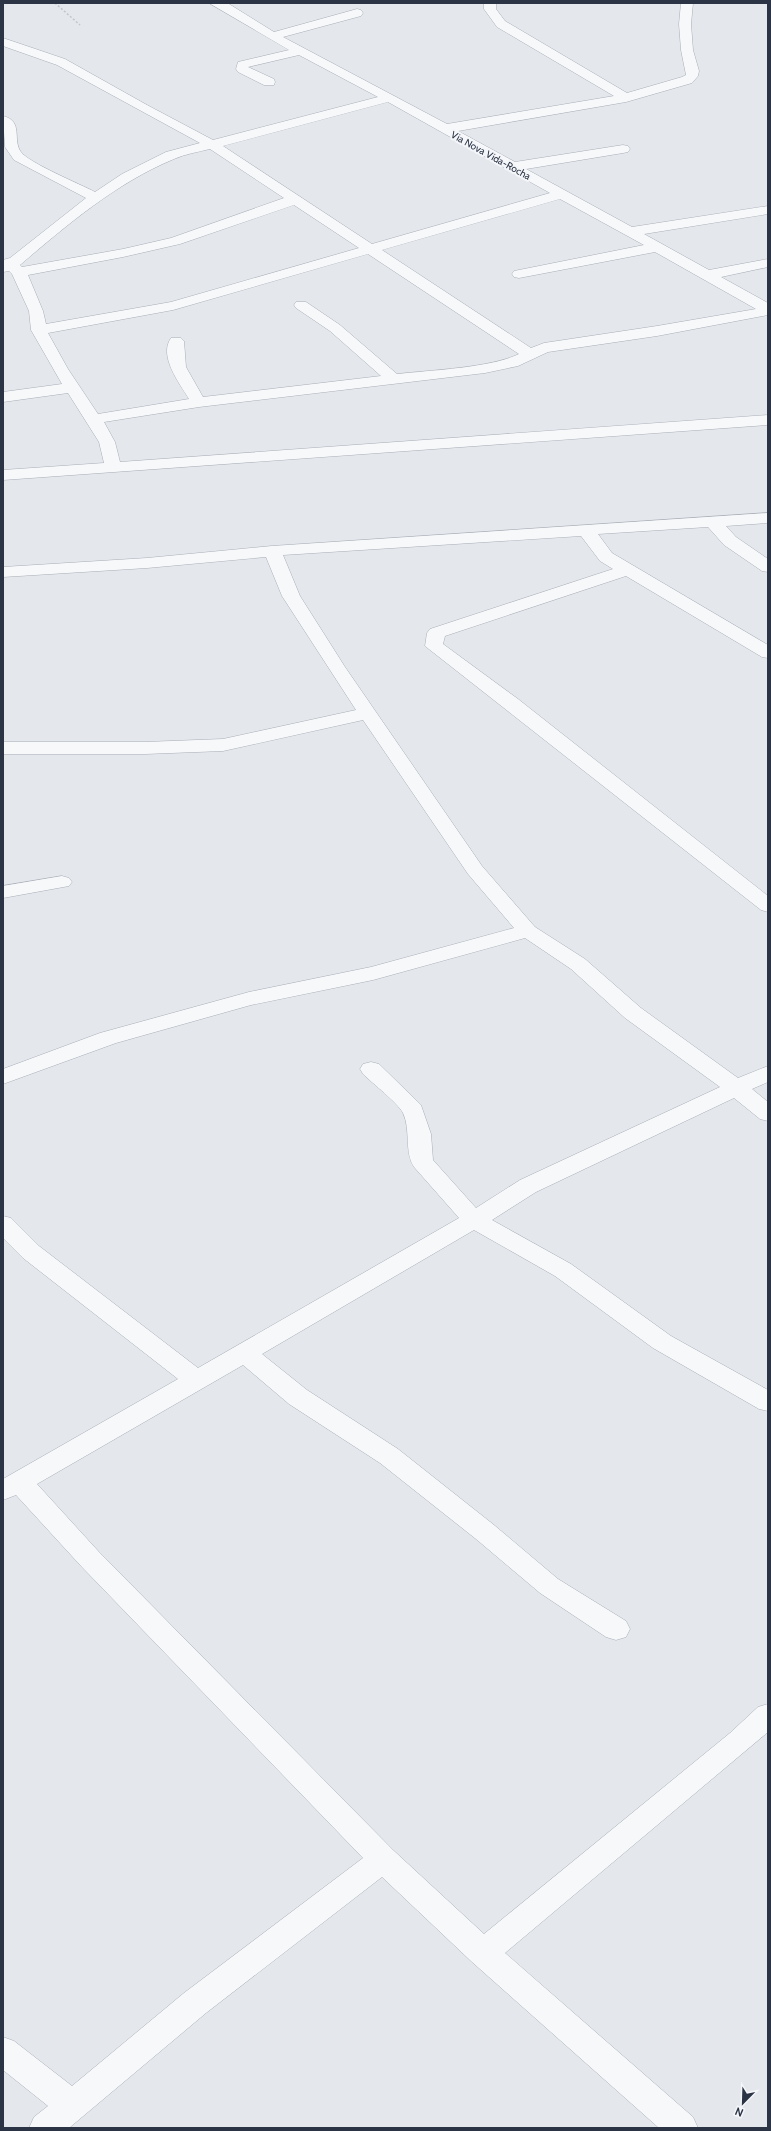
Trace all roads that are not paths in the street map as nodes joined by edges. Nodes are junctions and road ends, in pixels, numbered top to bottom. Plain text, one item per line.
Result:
1 (490, 3) edge
2 (687, 3) edge
3 (221, 4) edge
4 (357, 13) dead end
5 (272, 36) junction
6 (3, 42) edge
7 (301, 51) junction
8 (269, 82) dead end
9 (390, 98) junction
10 (626, 98) junction
11 (3, 120) edge
12 (443, 129) junction
13 (213, 145) junction
14 (623, 149) dead end
15 (512, 167) junction
16 (562, 194) junction
17 (94, 197) junction
18 (296, 199) junction
19 (768, 210) edge
20 (630, 232) junction
21 (658, 248) junction
22 (373, 250) junction
23 (768, 263) edge
24 (9, 266) edge
25 (519, 274) dead end
26 (708, 275) junction
27 (301, 305) dead end
28 (768, 310) edge
29 (39, 330) junction
30 (176, 341) dead end
31 (529, 354) junction
32 (394, 379) junction
33 (74, 387) junction
34 (3, 397) edge
35 (199, 402) junction
36 (94, 419) junction
37 (768, 420) edge
38 (113, 468) junction
39 (3, 475) edge
40 (768, 518) edge
41 (713, 522) junction
42 (586, 529) junction
43 (272, 551) junction
44 (768, 567) edge
45 (626, 570) junction
46 (3, 572) edge
47 (768, 653) edge
48 (368, 713) junction
49 (3, 748) edge
50 (62, 882) dead end
51 (3, 892) edge
52 (768, 906) edge
53 (528, 931) junction
54 (371, 1069) dead end
55 (768, 1073) edge
56 (3, 1077) edge
57 (737, 1088) junction
58 (768, 1114) edge
59 (474, 1220) junction
60 (3, 1224) edge
61 (244, 1352) junction
62 (196, 1380) junction
63 (768, 1402) edge
64 (12, 1486) edge
65 (616, 1629) dead end
66 (768, 1715) edge
67 (383, 1859) junction
68 (482, 1953) junction
69 (3, 2050) edge
70 (71, 2105) junction
71 (45, 2128) edge
72 (682, 2128) edge

1 - 10 street
2 - 10 street
3 - 5 street, Via Nova Vida-Rocha
4 - 5 street
5 - 7 street, Via Nova Vida-Rocha
6 - 13 street
7 - 8 street
7 - 9 street, Via Nova Vida-Rocha
9 - 12 street, Via Nova Vida-Rocha
9 - 13 street
10 - 12 street
11 - 17 street
12 - 15 street, Via Nova Vida-Rocha
13 - 17 street
13 - 18 street
14 - 15 street
15 - 16 street, Via Nova Vida-Rocha
16 - 20 street, Via Nova Vida-Rocha
16 - 22 street
17 - 24 street
18 - 22 street
18 - 24 street
19 - 20 street
20 - 21 street, Via Nova Vida-Rocha
21 - 25 street
21 - 26 street, Via Nova Vida-Rocha
22 - 29 street
22 - 31 street
23 - 26 street
24 - 29 street
26 - 28 street, Via Nova Vida-Rocha
27 - 32 street
28 - 31 street
29 - 33 street
30 - 35 street
31 - 32 street
32 - 35 street
33 - 34 street
33 - 36 street
35 - 36 street
36 - 38 street
37 - 38 street
38 - 39 street
40 - 41 street
41 - 42 street
41 - 44 street
42 - 43 street
42 - 45 street
43 - 46 street
43 - 48 street
45 - 47 street
45 - 52 street
48 - 49 street
48 - 53 street
50 - 51 street
53 - 56 street
53 - 57 street
54 - 59 street
55 - 57 street
57 - 58 street
57 - 59 street
59 - 61 street
59 - 63 street
60 - 62 street
61 - 62 street
61 - 65 street
62 - 64 street
64 - 67 street
66 - 68 street
67 - 68 street
67 - 70 street
68 - 72 street
69 - 70 street
70 - 71 street

